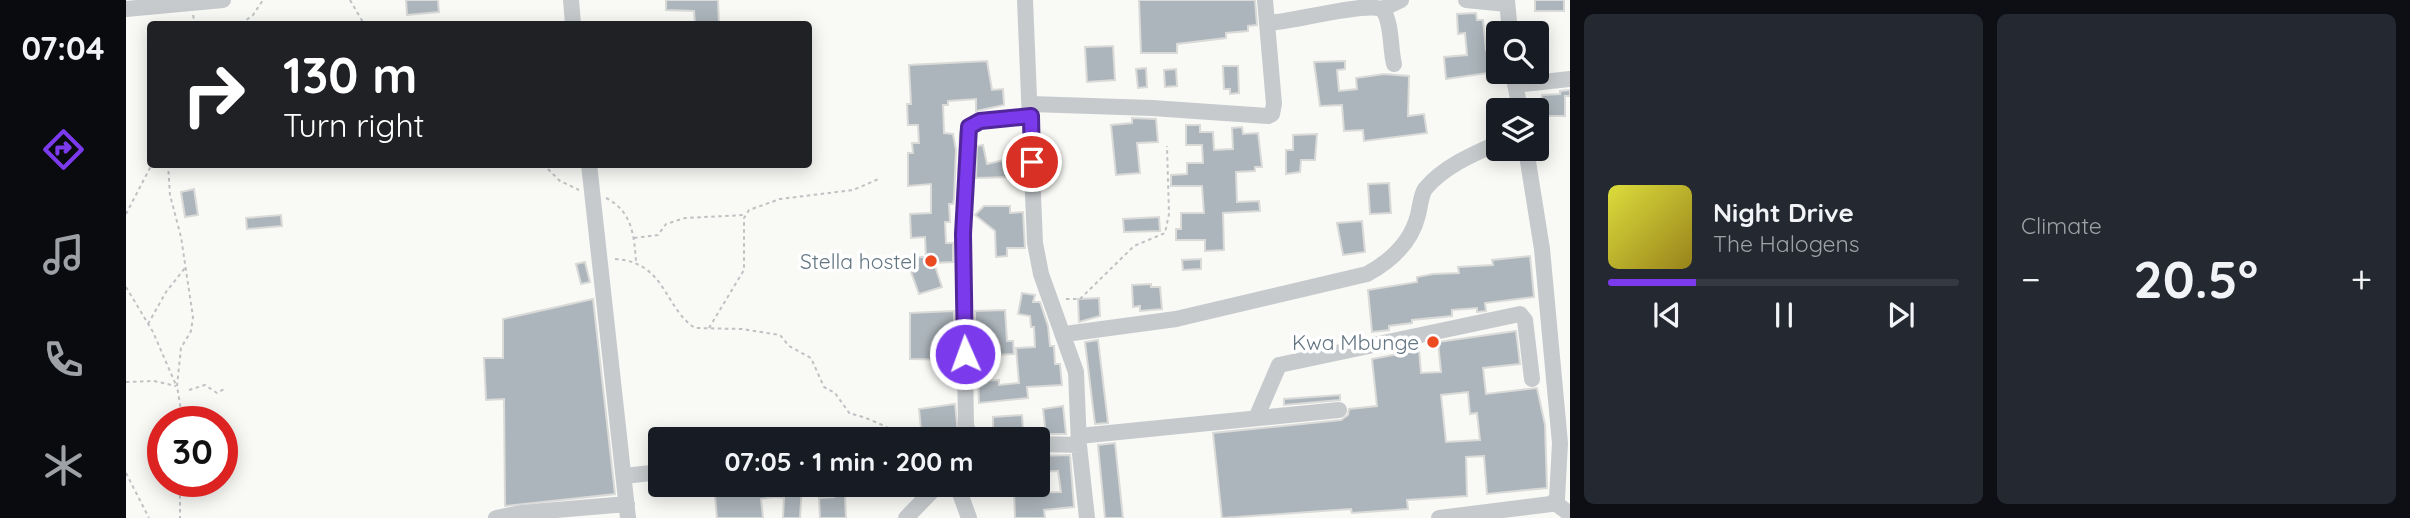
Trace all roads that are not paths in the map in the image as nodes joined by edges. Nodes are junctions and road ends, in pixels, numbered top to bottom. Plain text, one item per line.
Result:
1 (223, 0) edge
2 (571, 0) edge
3 (1026, 0) edge
4 (1265, 0) edge
5 (1401, 0) edge
6 (1466, 0) edge
7 (194, 1) edge
8 (1507, 2) edge
9 (126, 9) edge
10 (1382, 9) junction
11 (573, 21) edge
12 (1509, 21) edge
13 (1267, 23) junction
14 (1394, 64) dead end
15 (1549, 79) edge
16 (1570, 79) edge
17 (1031, 110) junction
18 (1486, 149) edge
19 (1528, 161) edge
20 (590, 168) edge
21 (1065, 334) junction
22 (1532, 379) dead end
23 (1562, 385) edge
24 (1339, 410) dead end
25 (1257, 416) junction
26 (967, 427) edge
27 (1079, 440) junction
28 (1050, 443) edge
29 (648, 473) edge
30 (624, 476) junction
31 (926, 497) edge
32 (961, 497) edge
33 (1554, 502) junction
34 (628, 511) edge
35 (1570, 514) edge
36 (496, 518) edge
37 (906, 518) edge
38 (969, 518) edge
39 (1087, 518) edge
40 (1439, 518) edge

1 - 7 street
2 - 11 street
3 - 17 street
4 - 13 street
5 - 10 street
6 - 8 street
7 - 9 street
8 - 12 street
10 - 13 street
10 - 14 street
13 - 17 street
15 - 16 street
17 - 21 street
17 - 26 street
18 - 21 street
19 - 23 street
20 - 30 street
21 - 27 street
22 - 25 street
23 - 33 street
24 - 25 street
25 - 27 street
27 - 28 street
27 - 39 street
29 - 30 street
30 - 34 street
31 - 37 street
32 - 38 street
33 - 35 street
33 - 40 street
34 - 36 street

